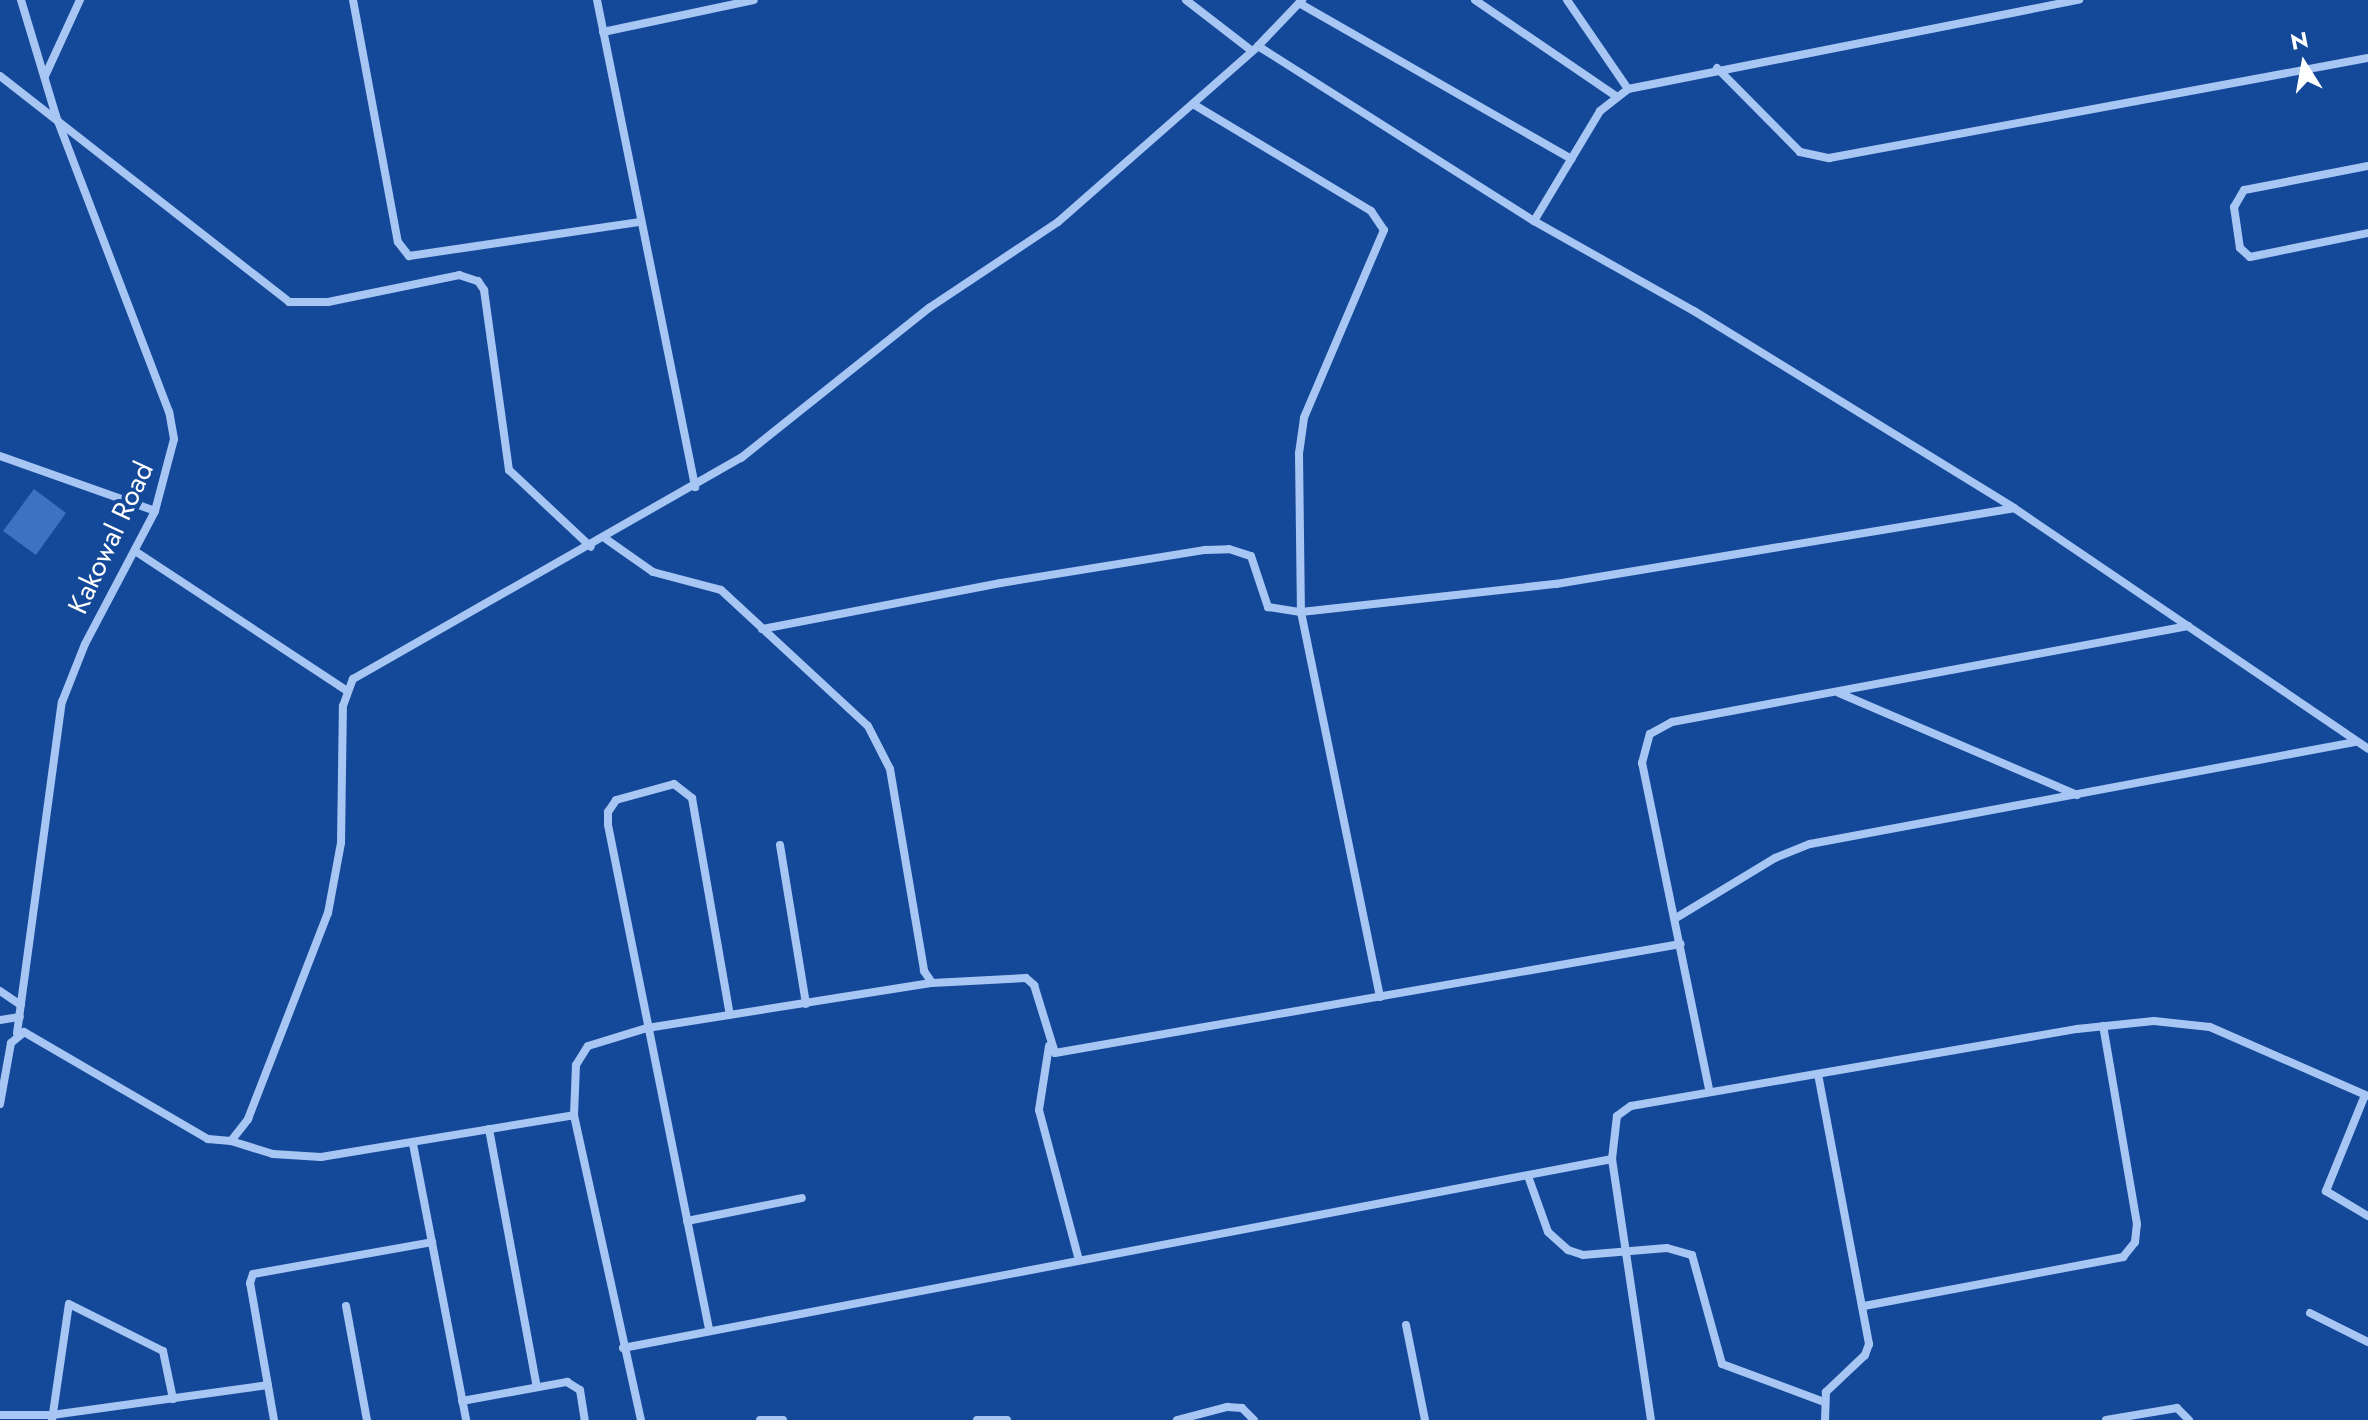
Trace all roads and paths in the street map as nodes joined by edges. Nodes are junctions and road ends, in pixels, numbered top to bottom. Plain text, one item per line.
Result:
1 (21, 0) edge
2 (80, 0) edge
3 (353, 0) edge
4 (597, 0) edge
5 (754, 0) edge
6 (1186, 0) edge
7 (1475, 0) edge
8 (1567, 0) edge
9 (2079, 0) edge
10 (1301, 2) edge
11 (603, 32) junction
12 (1255, 49) junction
13 (2368, 58) edge
14 (1717, 68) junction
15 (0, 76) edge
16 (44, 77) junction
17 (1628, 89) junction
18 (1617, 97) junction
19 (1193, 104) junction
20 (56, 116) junction
21 (1571, 159) junction
22 (2368, 166) edge
23 (1534, 221) junction
24 (639, 222) junction
25 (2368, 233) edge
26 (0, 456) edge
27 (695, 487) junction
28 (2014, 508) junction
29 (155, 511) junction
30 (606, 539) junction
31 (591, 547) junction
32 (135, 551) junction
33 (1301, 612) junction
34 (2188, 626) junction
35 (762, 629) junction
36 (347, 691) junction
37 (1839, 693) junction
38 (2355, 742) junction
39 (2368, 749) edge
40 (2079, 796) junction
41 (780, 845) dead end
42 (1676, 918) junction
43 (1681, 944) junction
44 (932, 983) junction
45 (0, 991) edge
46 (1380, 997) junction
47 (806, 1004) junction
48 (21, 1005) junction
49 (730, 1015) junction
50 (20, 1017) junction
51 (0, 1020) edge
52 (2103, 1026) junction
53 (647, 1028) junction
54 (17, 1033) junction
55 (1049, 1046) junction
56 (1818, 1074) junction
57 (1709, 1089) junction
58 (2366, 1095) edge
59 (0, 1104) edge
60 (574, 1115) junction
61 (489, 1129) junction
62 (231, 1141) junction
63 (413, 1144) junction
64 (1612, 1159) junction
65 (1528, 1176) junction
66 (802, 1198) dead end
67 (2368, 1216) edge
68 (687, 1221) junction
69 (432, 1242) junction
70 (1625, 1252) junction
71 (1079, 1260) junction
72 (346, 1306) dead end
73 (1864, 1306) junction
74 (2310, 1313) dead end
75 (1406, 1325) dead end
76 (709, 1329) junction
77 (2368, 1342) edge
78 (623, 1348) junction
79 (268, 1385) junction
80 (537, 1387) junction
81 (173, 1399) junction
82 (462, 1401) junction
83 (1824, 1402) junction
84 (0, 1415) edge
85 (52, 1417) edge
86 (274, 1420) edge
87 (367, 1420) edge
88 (466, 1420) edge
89 (585, 1420) edge
90 (641, 1420) edge
91 (760, 1420) edge
92 (783, 1420) edge
93 (977, 1420) edge
94 (1007, 1420) edge
95 (1177, 1420) edge
96 (1254, 1420) edge
97 (1425, 1420) edge
98 (1651, 1420) edge
99 (1825, 1420) edge
100 (2106, 1420) edge
101 (2189, 1420) edge

1 - 16 street, Kakowal Road
2 - 16 street
3 - 24 street
4 - 11 street
5 - 11 street
6 - 12 street
7 - 18 street
8 - 17 street
9 - 14 street
10 - 12 street
10 - 21 street
11 - 24 street
12 - 19 street
12 - 23 street
13 - 14 street
14 - 17 street
15 - 20 street
16 - 20 street, Kakowal Road
17 - 18 street
18 - 21 street
19 - 27 street
19 - 33 street
20 - 29 street, Kakowal Road
20 - 31 street
21 - 23 street
22 - 25 street
23 - 28 street
24 - 27 street
26 - 29 street
27 - 30 street
28 - 33 street
28 - 34 street
29 - 32 street, Kakowal Road
30 - 31 street
30 - 35 street
31 - 36 street
32 - 36 street
32 - 48 street, Kakowal Road
33 - 35 street
33 - 46 street
34 - 37 street
34 - 38 street
35 - 44 street
36 - 62 street
37 - 40 street
37 - 42 street
38 - 39 street
38 - 40 street
40 - 42 street
41 - 47 street
42 - 43 street
43 - 46 street
43 - 57 street
44 - 47 street
44 - 55 street
45 - 48 street
46 - 55 street
47 - 49 street
48 - 50 street, Kakowal Road
49 - 53 street
49 - 53 street
50 - 51 street
50 - 54 street, Kakowal Road
52 - 56 street
52 - 58 street
52 - 73 street
53 - 60 street
53 - 68 street
54 - 59 street, Kakowal Road
54 - 62 street
55 - 71 street
56 - 57 street
56 - 73 street
57 - 64 street
58 - 67 street
60 - 61 street
60 - 78 street
61 - 63 street
61 - 80 street
62 - 63 street
63 - 69 street
64 - 65 street
64 - 70 street
65 - 70 street
65 - 71 street
66 - 68 street
68 - 76 street
69 - 79 street
69 - 82 street
70 - 83 street
70 - 98 street
71 - 76 street
72 - 87 street
73 - 83 street
74 - 77 street
75 - 97 street
76 - 78 street
78 - 90 street
79 - 81 street
79 - 86 street
80 - 82 street
80 - 89 street
81 - 85 street
81 - 85 street
82 - 88 street
83 - 99 street
84 - 85 street
91 - 92 street
93 - 94 street
95 - 96 street
100 - 101 street

